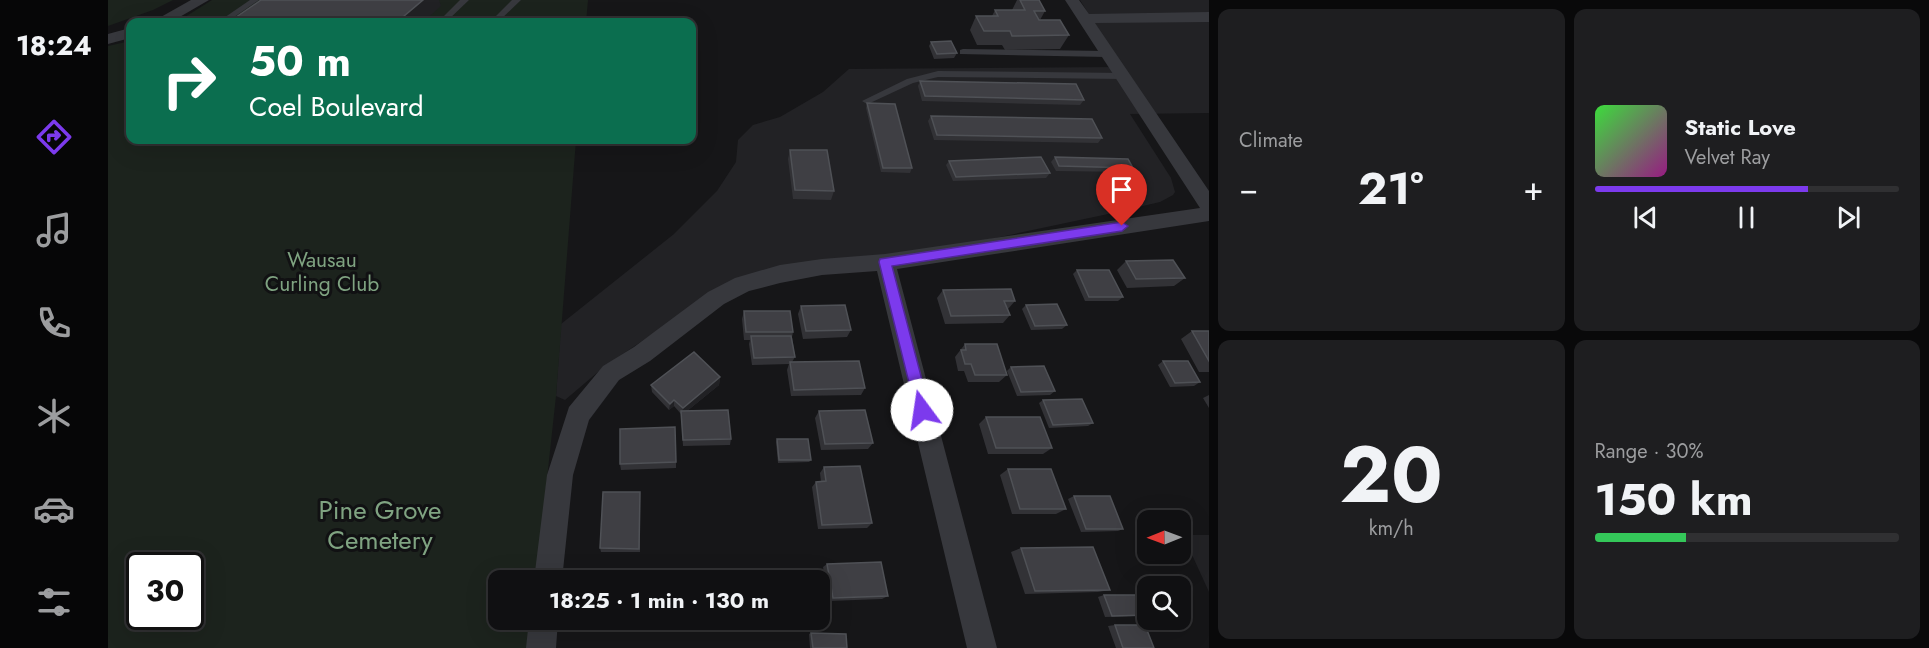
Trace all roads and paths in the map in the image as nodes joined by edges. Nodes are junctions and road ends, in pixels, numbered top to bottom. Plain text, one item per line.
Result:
1 (202, 0) edge
2 (255, 0) edge
3 (465, 0) edge
4 (517, 0) edge
5 (1072, 0) edge
6 (1209, 17) edge
7 (168, 18) edge
8 (228, 18) edge
9 (446, 18) edge
10 (498, 18) edge
11 (1084, 19) junction
12 (963, 52) dead end
13 (1107, 54) junction
14 (1123, 76) junction
15 (867, 101) edge
16 (1209, 206) edge
17 (1209, 214) edge
18 (885, 262) junction
19 (549, 570) edge
20 (543, 630) edge
21 (541, 648) edge
22 (982, 648) edge

1 - 7 street
2 - 8 lane
3 - 9 lane
4 - 10 lane
5 - 11 street
6 - 11 street
11 - 13 street
12 - 13 lane
13 - 14 street
14 - 15 lane
14 - 16 street
17 - 18 street
18 - 19 street
18 - 22 street
20 - 21 street

